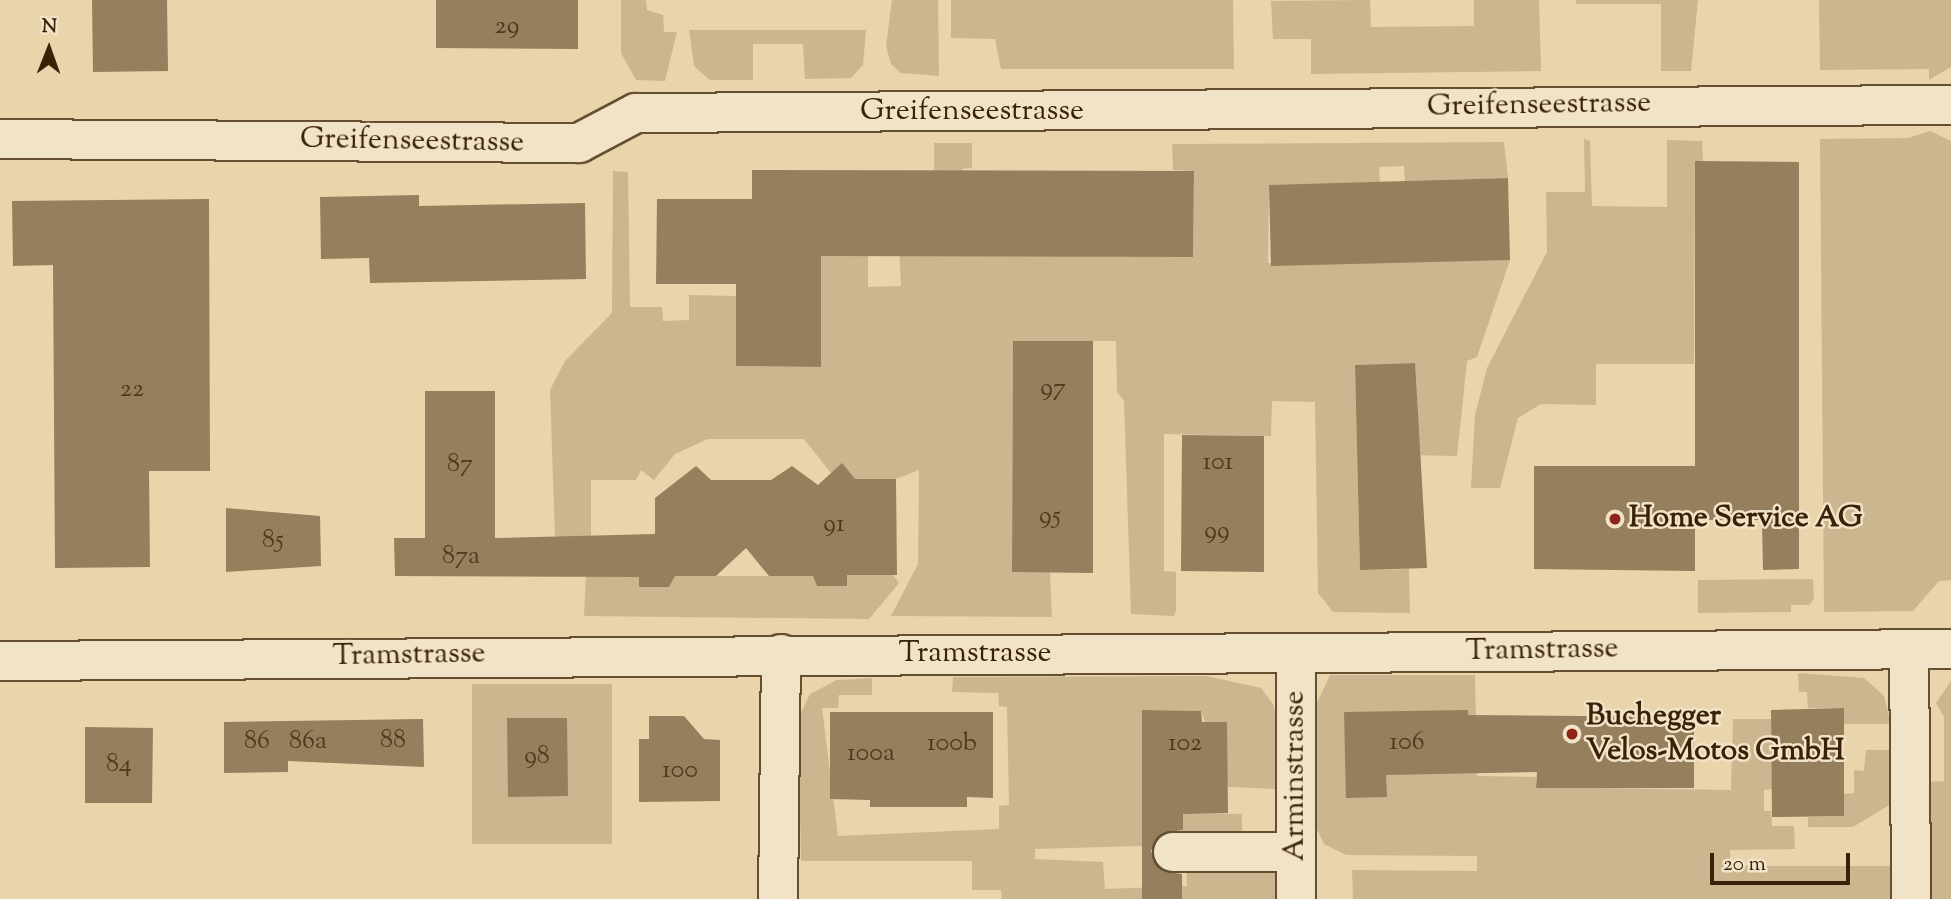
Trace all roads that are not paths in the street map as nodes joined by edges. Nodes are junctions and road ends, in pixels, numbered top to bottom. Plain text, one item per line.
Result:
1 (1951, 105) edge
2 (0, 139) edge
3 (1951, 649) edge
4 (1909, 650) junction
5 (781, 654) junction
6 (1296, 654) junction
7 (0, 661) edge
8 (1173, 852) dead end
9 (1295, 852) junction
10 (778, 899) edge
11 (1296, 899) edge
12 (1911, 899) edge

1 - 2 street, Greifenseestrasse
3 - 4 street, Tramstrasse
4 - 6 street, Tramstrasse
4 - 12 street
5 - 6 street, Tramstrasse
5 - 7 street, Tramstrasse
5 - 10 street
6 - 9 street, Arminstrasse
8 - 9 street
9 - 11 street, Arminstrasse

